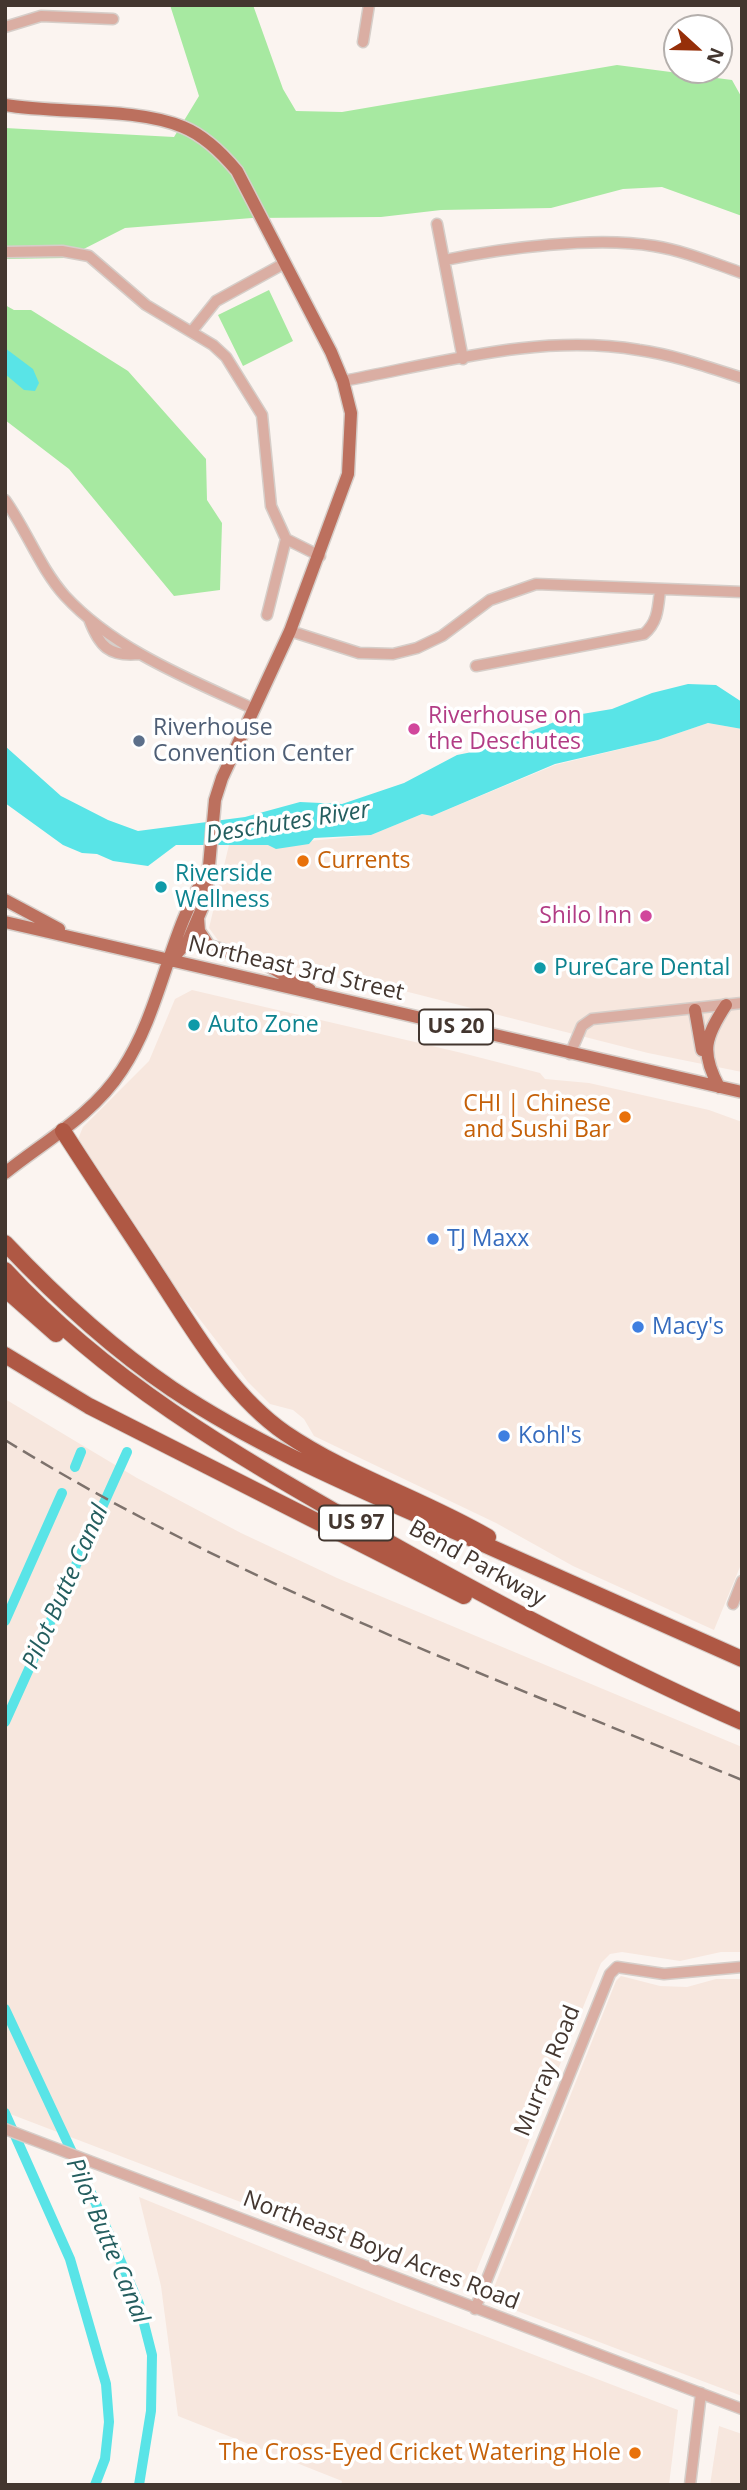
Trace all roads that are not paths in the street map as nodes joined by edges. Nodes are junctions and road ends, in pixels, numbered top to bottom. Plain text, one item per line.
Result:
1 (369, 5) edge
2 (41, 11) edge
3 (113, 19) dead end
4 (5, 27) edge
5 (363, 42) dead end
6 (5, 105) edge
7 (437, 224) dead end
8 (5, 252) edge
9 (445, 260) junction
10 (285, 263) junction
11 (742, 273) edge
12 (191, 331) junction
13 (463, 359) junction
14 (742, 378) edge
15 (343, 381) junction
16 (5, 500) edge
17 (286, 539) junction
18 (320, 556) junction
19 (660, 590) junction
20 (742, 592) edge
21 (267, 615) dead end
22 (290, 631) junction
23 (477, 666) dead end
24 (254, 709) junction
25 (207, 873) junction
26 (5, 900) edge
27 (198, 918) junction
28 (5, 922) edge
29 (72, 936) junction
30 (170, 961) junction
31 (320, 995) junction
32 (742, 1003) edge
33 (726, 1005) junction
34 (695, 1010) junction
35 (570, 1054) junction
36 (708, 1066) junction
37 (719, 1087) junction
38 (742, 1092) edge
39 (63, 1131) junction
40 (5, 1173) edge
41 (5, 1243) edge
42 (5, 1270) edge
43 (5, 1289) edge
44 (5, 1355) edge
45 (126, 1380) junction
46 (564, 1580) junction
47 (742, 1581) edge
48 (733, 1604) dead end
49 (581, 1647) junction
50 (742, 1658) edge
51 (742, 1722) edge
52 (742, 1967) edge
53 (5, 2129) edge
54 (475, 2309) junction
55 (701, 2393) junction
56 (742, 2409) edge
57 (690, 2485) edge

1 - 5 street
2 - 3 street
2 - 4 street
6 - 10 main road
7 - 9 street
8 - 12 street
9 - 11 street
9 - 13 street
10 - 12 street
10 - 15 main road
12 - 17 street
13 - 14 street
13 - 15 street
15 - 18 main road
16 - 24 street
17 - 18 street
17 - 21 street
18 - 22 main road
19 - 20 street
19 - 22 street
19 - 23 street
22 - 24 main road
24 - 25 main road
25 - 27 main road
25 - 30 main road
26 - 29 main road
27 - 30 main road
27 - 31 main road
28 - 29 main road, Northeast 3rd Street / US 20
29 - 30 main road, Northeast 3rd Street / US 20
30 - 31 main road, Northeast 3rd Street / US 20
30 - 39 main road
31 - 35 main road, Northeast 3rd Street / US 20
32 - 33 street
33 - 34 street
33 - 36 main road
34 - 35 street
34 - 36 main road
35 - 37 main road, Northeast 3rd Street / US 20
36 - 37 main road
37 - 38 main road, Northeast 3rd Street / US 20
39 - 40 main road
39 - 46 highway
41 - 46 highway, Bend Parkway / US 97
42 - 45 highway, Bend Parkway / US 97
43 - 45 highway
44 - 49 highway
45 - 49 highway, Bend Parkway / US 97
46 - 50 highway, Bend Parkway / US 97
47 - 48 street
49 - 51 highway, Bend Parkway / US 97
52 - 54 street, Murray Road
53 - 54 street, Northeast Boyd Acres Road
54 - 55 street, Northeast Boyd Acres Road
55 - 56 street, Northeast Boyd Acres Road
55 - 57 street

